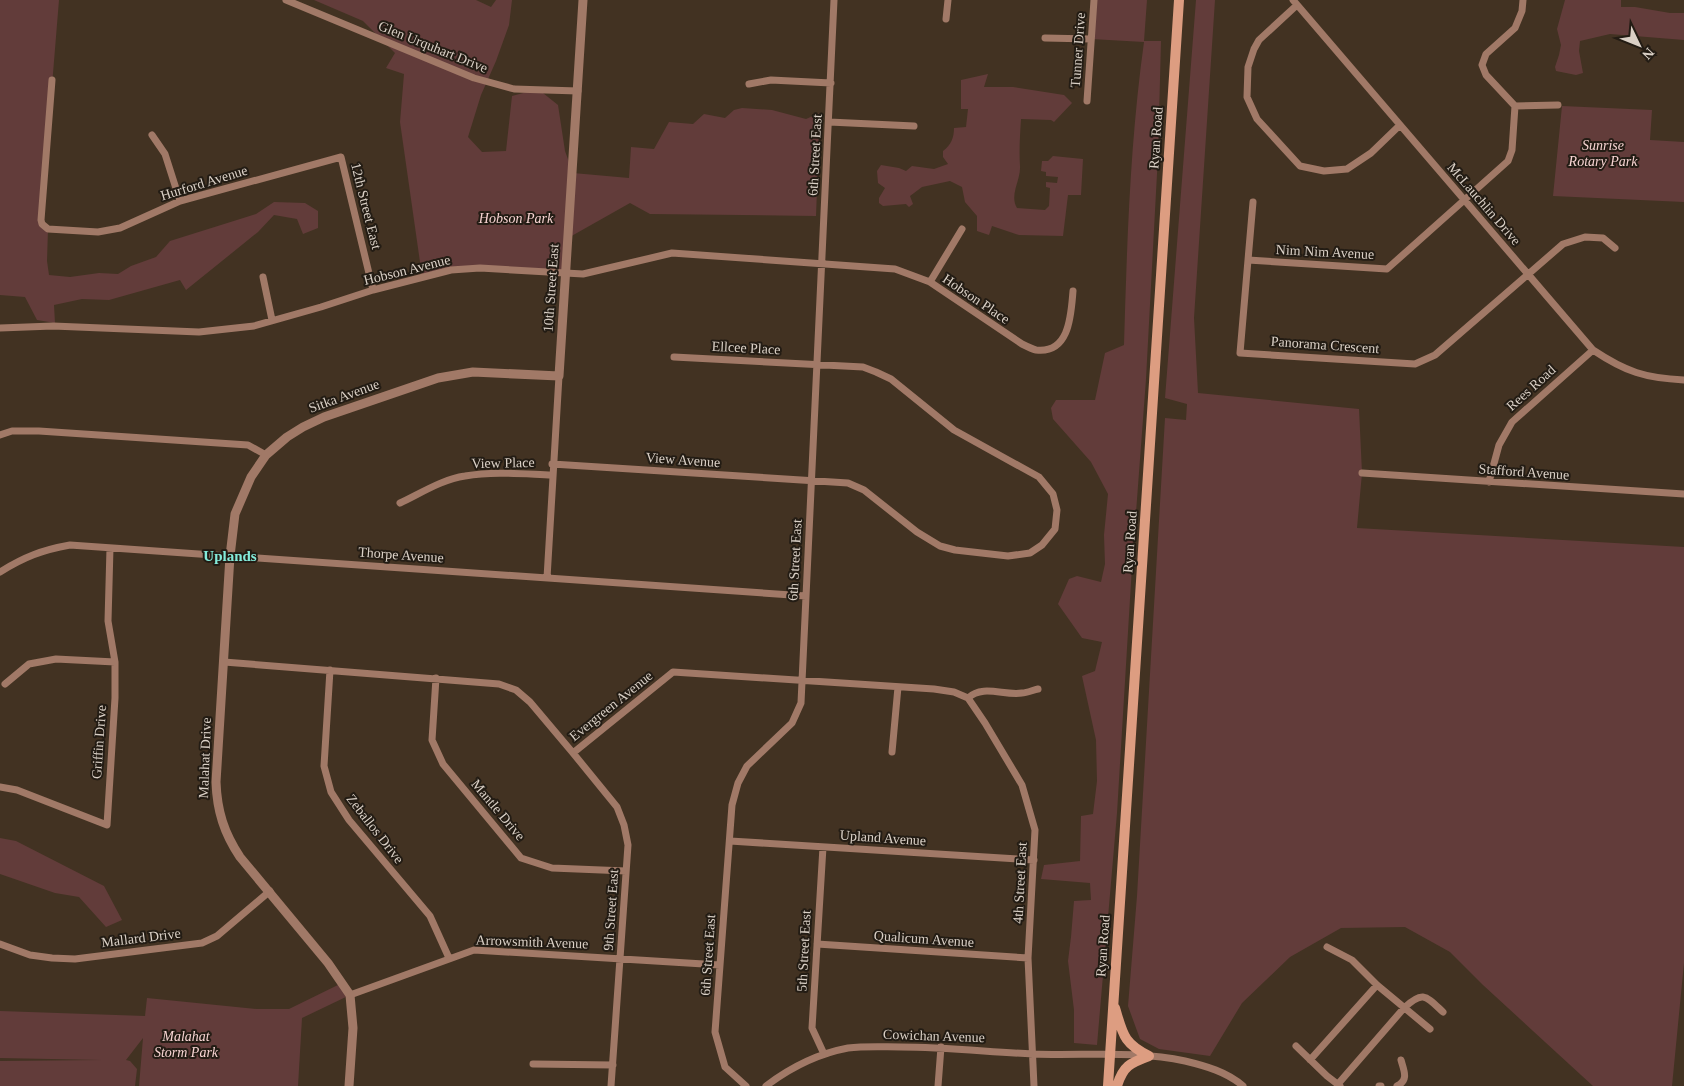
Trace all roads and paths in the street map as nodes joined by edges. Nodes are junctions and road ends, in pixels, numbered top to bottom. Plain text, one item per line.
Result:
1 (286, 0) edge
2 (583, 0) edge
3 (834, 0) edge
4 (948, 0) edge
5 (1094, 0) edge
6 (1179, 0) edge
7 (1523, 0) edge
8 (1295, 3) edge
9 (946, 19) dead end
10 (1045, 38) dead end
11 (1091, 39) junction
12 (52, 80) dead end
13 (831, 83) junction
14 (749, 84) dead end
15 (578, 91) junction
16 (1087, 101) dead end
17 (1558, 105) dead end
18 (1515, 106) junction
19 (829, 122) junction
20 (1400, 125) junction
21 (914, 126) dead end
22 (152, 135) dead end
23 (341, 157) joint
24 (1464, 200) junction
25 (180, 201) junction
26 (1253, 202) dead end
27 (962, 230) dead end
28 (1615, 248) dead end
29 (1248, 260) junction
30 (822, 265) junction
31 (566, 274) junction
32 (1528, 274) junction
33 (263, 277) dead end
34 (930, 282) junction
35 (373, 290) junction
36 (1072, 291) dead end
37 (272, 320) junction
38 (0, 328) edge
39 (1593, 350) junction
40 (674, 357) dead end
41 (817, 365) junction
42 (559, 376) junction
43 (1684, 380) edge
44 (0, 435) edge
45 (266, 455) junction
46 (552, 464) junction
47 (1362, 473) dead end
48 (552, 475) junction
49 (812, 481) junction
50 (1489, 482) junction
51 (1684, 494) edge
52 (400, 503) dead end
53 (110, 548) junction
54 (230, 556) junction
55 (0, 572) edge
56 (547, 578) junction
57 (806, 596) junction
58 (115, 662) junction
59 (224, 662) junction
60 (330, 670) junction
61 (436, 678) junction
62 (802, 680) junction
63 (5, 684) dead end
64 (898, 687) junction
65 (1038, 689) dead end
66 (968, 698) junction
67 (892, 752) dead end
68 (573, 753) junction
69 (0, 787) edge
70 (730, 840) junction
71 (823, 847) junction
72 (1034, 860) junction
73 (626, 871) junction
74 (270, 891) junction
75 (0, 944) edge
76 (817, 944) junction
77 (1327, 947) dead end
78 (449, 958) junction
79 (1028, 958) junction
80 (620, 959) junction
81 (720, 965) junction
82 (1377, 986) junction
83 (350, 995) junction
84 (1113, 1002) junction
85 (1404, 1008) junction
86 (1443, 1012) dead end
87 (1430, 1028) dead end
88 (1296, 1046) dead end
89 (941, 1047) junction
90 (824, 1054) junction
91 (1033, 1054) junction
92 (1110, 1055) junction
93 (1149, 1056) junction
94 (1310, 1060) junction
95 (1401, 1060) dead end
96 (533, 1064) dead end
97 (612, 1066) junction
98 (1339, 1085) edge
99 (349, 1086) edge
100 (612, 1086) edge
101 (746, 1086) edge
102 (766, 1086) edge
103 (938, 1086) edge
104 (1034, 1086) edge
105 (1108, 1086) edge
106 (1117, 1086) edge
107 (1243, 1086) edge
108 (1397, 1086) edge

1 - 15 street, Glen Urquhart Drive
2 - 15 street, 10th Street East
3 - 13 street, 6th Street East
4 - 9 street
5 - 11 street, Tunner Drive
6 - 84 main road, Ryan Road
7 - 18 street
8 - 20 street, McLauchlin Drive
8 - 20 street
10 - 11 street
11 - 16 street, Tunner Drive
12 - 25 street, Hurford Avenue
13 - 14 street
13 - 19 street, 6th Street East
15 - 31 street, 10th Street East
17 - 18 street
18 - 24 street, Nim Nim Avenue
19 - 21 street
19 - 30 street, 6th Street East
20 - 24 street, McLauchlin Drive
22 - 25 street
23 - 25 street, Hurford Avenue
23 - 35 street, 12th Street East
24 - 29 street, Nim Nim Avenue
24 - 32 street, McLauchlin Drive
26 - 29 street, Panorama Crescent
27 - 34 street
28 - 32 street
29 - 32 street, Panorama Crescent
30 - 31 street, Hobson Avenue
30 - 34 street, Hobson Place
30 - 41 street, 6th Street East
31 - 35 street, Hobson Avenue
31 - 42 street, 10th Street East
32 - 39 street, McLauchlin Drive
33 - 37 street
34 - 36 street, Hobson Place
35 - 37 street, Hobson Avenue
37 - 38 street, Hobson Avenue
39 - 43 street, McLauchlin Drive
39 - 50 street, Rees Road
40 - 41 street, Ellcee Place
41 - 49 street, 6th Street East
41 - 49 street, Ellcee Place
42 - 45 street, Sitka Avenue
42 - 46 street, 10th Street East
44 - 45 street
45 - 54 street, Malahat Drive
46 - 48 street, 10th Street East
46 - 49 street, View Avenue
47 - 50 street, Stafford Avenue
48 - 52 street, View Place
48 - 56 street, 10th Street East
49 - 57 street, 6th Street East
50 - 51 street, Stafford Avenue
53 - 54 street, Thorpe Avenue
53 - 55 street, Thorpe Avenue
53 - 58 street, Griffin Drive
54 - 56 street, Thorpe Avenue
54 - 59 street, Malahat Drive
56 - 57 street, Thorpe Avenue
57 - 62 street, 6th Street East
58 - 63 street
58 - 69 street, Griffin Drive
59 - 60 street, Evergreen Avenue
59 - 74 street, Malahat Drive
60 - 61 street, Evergreen Avenue
60 - 78 street, Zeballos Drive
61 - 68 street, Evergreen Avenue
61 - 73 street, Mantle Drive
62 - 64 street, Evergreen Avenue
62 - 68 street, Evergreen Avenue
62 - 70 street, 6th Street East
64 - 66 street, Evergreen Avenue
64 - 67 street
65 - 66 street
66 - 72 street, 4th Street East
68 - 73 street, 9th Street East
70 - 71 street, Upland Avenue
70 - 81 street, 6th Street East
71 - 72 street, Upland Avenue
71 - 76 street, 5th Street East
72 - 79 street, 4th Street East
73 - 80 street, 9th Street East
74 - 75 street, Mallard Drive
74 - 83 street, Malahat Drive
76 - 79 street, Qualicum Avenue
76 - 90 street, 5th Street East
77 - 82 street
78 - 80 street, Arrowsmith Avenue
78 - 83 street, Arrowsmith Avenue
79 - 91 street, 4th Street East
80 - 81 street, Arrowsmith Avenue
80 - 97 street, 9th Street East
81 - 101 street, 6th Street East
82 - 85 street
82 - 94 street
83 - 99 street, Malahat Drive
84 - 92 main road, Ryan Road
84 - 93 main road
85 - 86 street
85 - 87 street
85 - 98 street
88 - 94 street
89 - 90 street, Cowichan Avenue
89 - 91 street, Cowichan Avenue
89 - 103 street
90 - 102 street, Cowichan Avenue
91 - 92 street, Cowichan Avenue
91 - 104 street, 4th Street East
92 - 93 street, Cowichan Avenue
92 - 105 main road, Ryan Road
93 - 106 main road
93 - 107 street, Cowichan Avenue
94 - 98 street
95 - 108 street
96 - 97 street
97 - 100 street, 9th Street East

